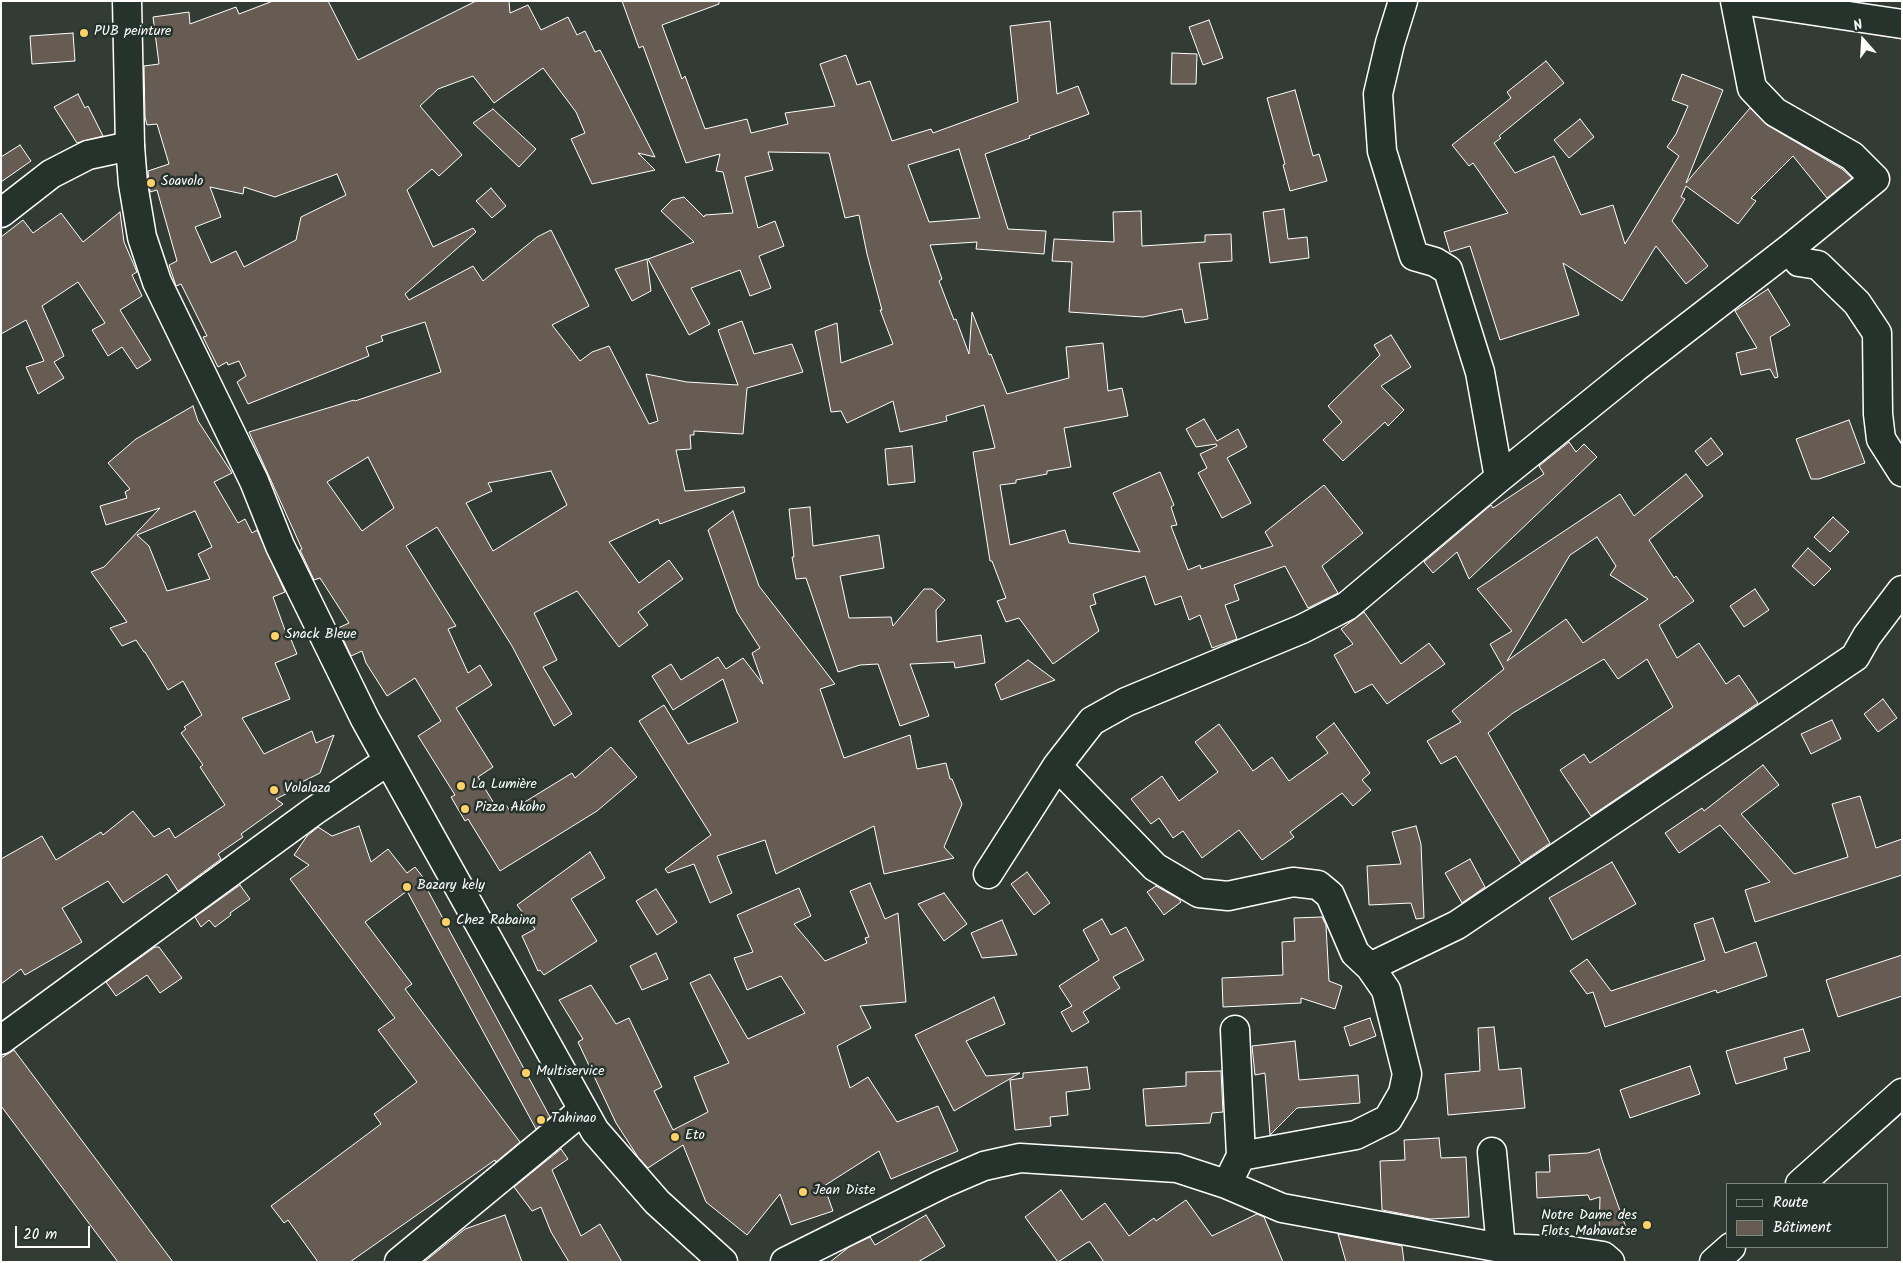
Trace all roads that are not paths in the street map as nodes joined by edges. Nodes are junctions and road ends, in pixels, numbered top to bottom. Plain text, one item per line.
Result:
1 (127, 1) edge
2 (1403, 1) edge
3 (1735, 1) edge
4 (1748, 1) edge
5 (1902, 24) edge
6 (130, 146) junction
7 (1, 213) edge
8 (1789, 249) junction
9 (1902, 472) edge
10 (1499, 478) junction
11 (1902, 590) edge
12 (388, 760) junction
13 (1058, 766) junction
14 (988, 874) dead end
15 (1370, 967) junction
16 (1235, 1030) dead end
17 (1, 1040) edge
18 (1902, 1093) edge
19 (583, 1110) junction
20 (1492, 1152) dead end
21 (1241, 1156) junction
22 (1801, 1183) edge
23 (1226, 1184) junction
24 (1500, 1248) junction
25 (1730, 1248) edge
26 (400, 1262) edge
27 (723, 1262) edge
28 (785, 1262) edge
29 (1610, 1262) edge
30 (1714, 1262) edge

1 - 6 street
2 - 10 street
3 - 8 street
4 - 5 street
6 - 7 street
6 - 12 street
8 - 9 street
8 - 10 street
10 - 13 street
11 - 15 street
12 - 17 street
12 - 19 street
13 - 14 street
13 - 15 street
15 - 21 street
16 - 21 street
18 - 22 street
19 - 26 street
19 - 27 street
20 - 24 street
21 - 23 street
23 - 24 street
23 - 28 street
24 - 29 street
25 - 30 street

